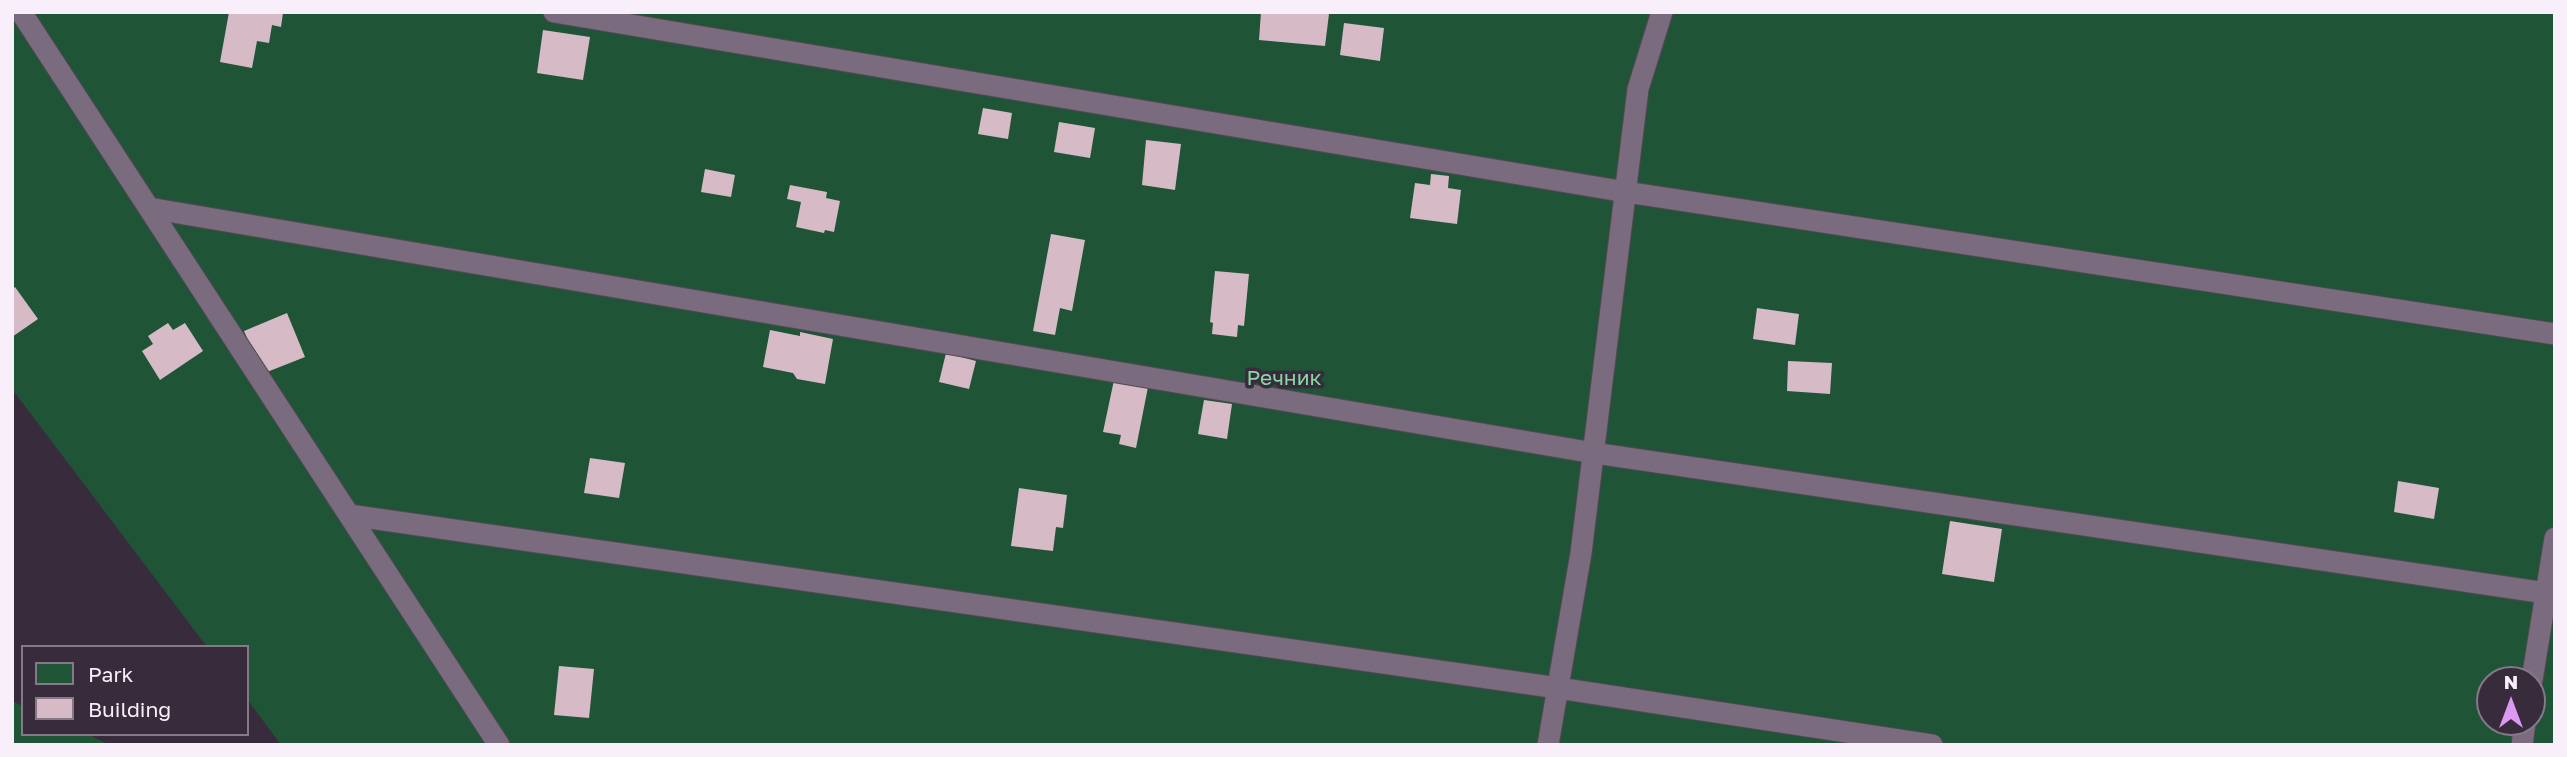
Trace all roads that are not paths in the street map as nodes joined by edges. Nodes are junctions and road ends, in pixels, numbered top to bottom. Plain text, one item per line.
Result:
1 (21, 12) edge
2 (554, 12) edge
3 (1662, 12) edge
4 (1626, 192) junction
5 (149, 208) junction
6 (2555, 334) edge
7 (1594, 453) junction
8 (349, 515) junction
9 (2555, 538) edge
10 (2546, 593) junction
11 (2534, 666) edge
12 (1558, 688) junction
13 (499, 745) edge
14 (1548, 745) edge
15 (1932, 745) edge

1 - 5 lane
2 - 4 lane
3 - 4 lane
4 - 6 lane
4 - 7 lane
5 - 7 lane
5 - 8 lane
7 - 10 lane
7 - 12 lane
8 - 12 lane
8 - 13 lane
9 - 10 lane
10 - 11 lane
12 - 14 lane
12 - 15 lane

